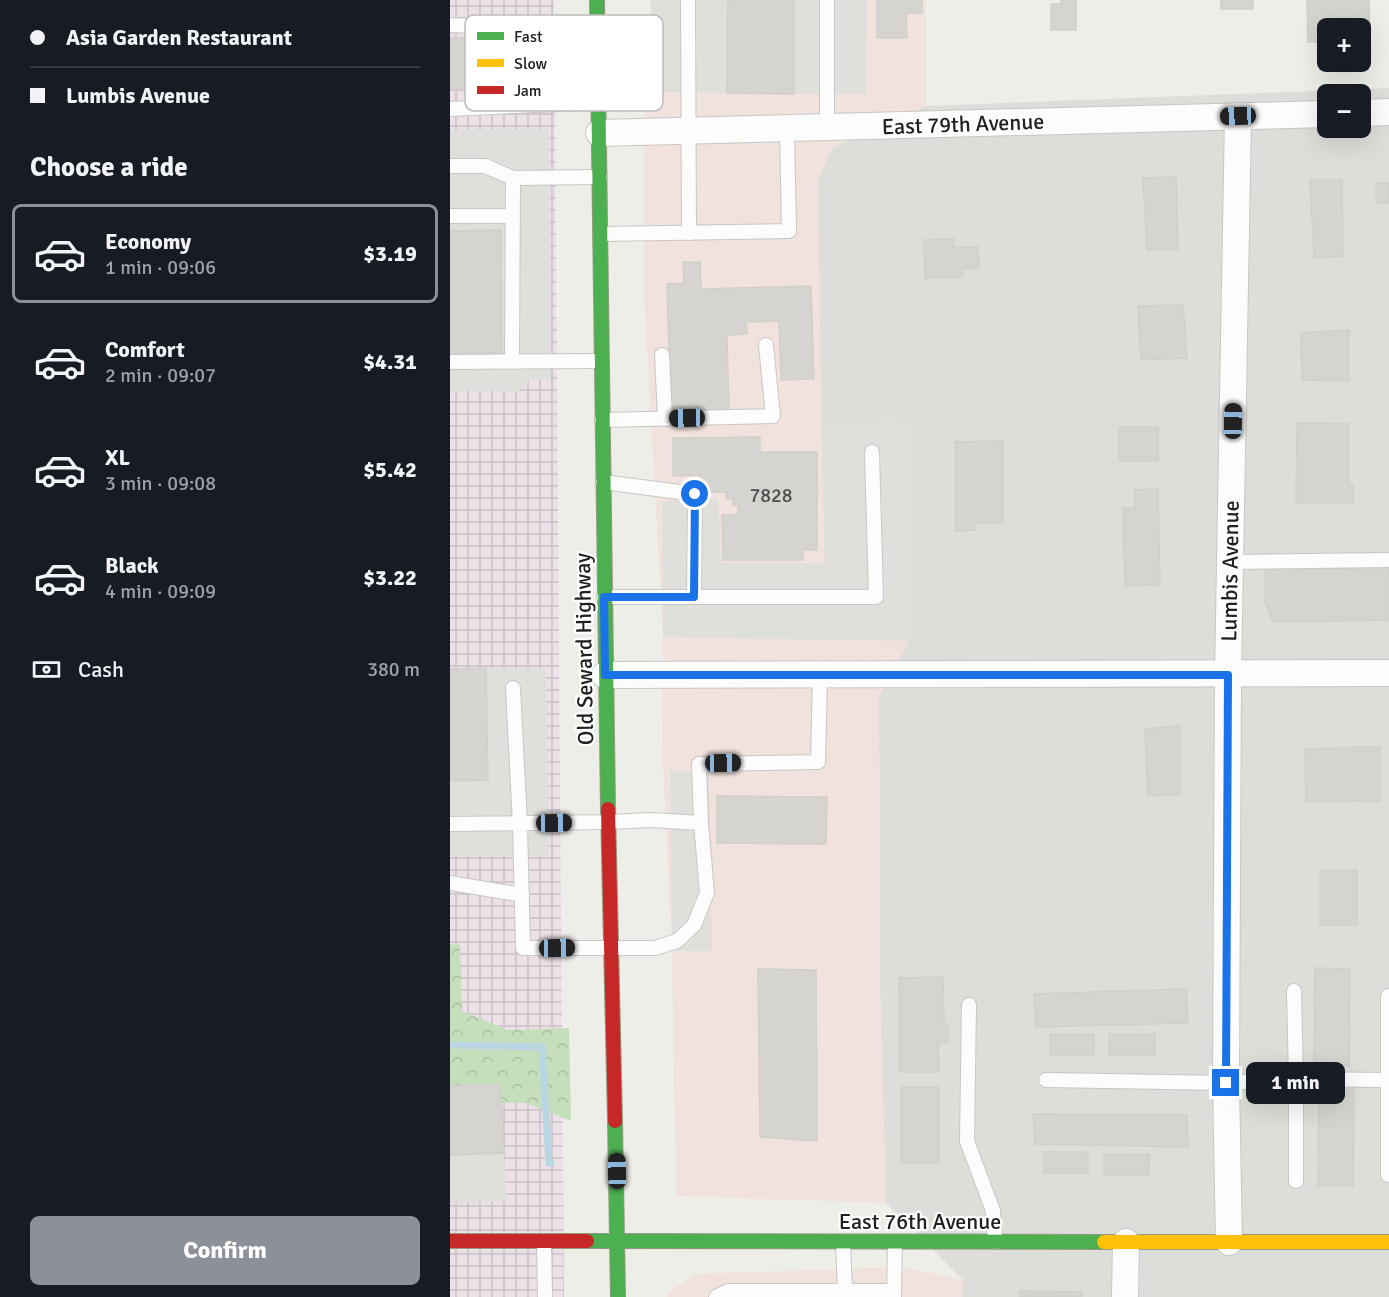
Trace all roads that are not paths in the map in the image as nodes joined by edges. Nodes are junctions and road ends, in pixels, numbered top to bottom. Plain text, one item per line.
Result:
1 (597, 0) edge
2 (688, 0) edge
3 (827, 0) edge
4 (597, 15) edge
5 (450, 25) edge
6 (465, 26) edge
7 (465, 108) edge
8 (450, 109) edge
9 (598, 111) edge
10 (1389, 112) edge
11 (1371, 113) edge
12 (1317, 114) edge
13 (1238, 116) junction
14 (787, 128) junction
15 (827, 128) junction
16 (688, 130) junction
17 (599, 133) junction
18 (450, 166) edge
19 (600, 177) junction
20 (513, 178) junction
21 (450, 216) edge
22 (513, 216) junction
23 (689, 233) junction
24 (600, 234) junction
25 (766, 345) dead end
26 (662, 355) dead end
27 (602, 361) junction
28 (450, 362) edge
29 (512, 362) junction
30 (665, 419) junction
31 (602, 420) junction
32 (872, 452) dead end
33 (603, 482) junction
34 (1389, 560) edge
35 (1230, 562) junction
36 (604, 597) junction
37 (694, 597) junction
38 (1389, 673) edge
39 (605, 675) junction
40 (820, 675) junction
41 (1228, 675) junction
42 (513, 687) dead end
43 (609, 822) junction
44 (701, 823) junction
45 (450, 824) edge
46 (520, 824) junction
47 (450, 883) edge
48 (522, 895) junction
49 (611, 947) junction
50 (1294, 991) dead end
51 (1388, 996) edge
52 (969, 1005) dead end
53 (1296, 1079) junction
54 (1046, 1080) dead end
55 (1388, 1080) edge
56 (1226, 1083) junction
57 (1388, 1174) edge
58 (1296, 1181) dead end
59 (450, 1241) edge
60 (544, 1241) junction
61 (618, 1241) junction
62 (843, 1242) junction
63 (895, 1242) junction
64 (994, 1242) junction
65 (1126, 1242) junction
66 (1229, 1242) junction
67 (1389, 1242) edge
68 (845, 1294) edge
69 (894, 1294) edge
70 (545, 1297) edge
71 (618, 1297) edge
72 (716, 1297) edge
73 (1125, 1297) edge

1 - 4 main road, Old Seward Highway
2 - 16 lane
3 - 15 lane
5 - 6 lane
7 - 8 lane
9 - 17 main road, Old Seward Highway
10 - 11 street
12 - 13 street, East 79th Avenue
13 - 15 street, East 79th Avenue
13 - 35 street, Lumbis Avenue
14 - 15 street, East 79th Avenue
14 - 16 street, East 79th Avenue
14 - 23 lane
16 - 17 street, East 79th Avenue
16 - 23 lane
17 - 19 main road, Old Seward Highway
18 - 20 lane
19 - 20 lane
19 - 24 main road, Old Seward Highway
20 - 22 lane
21 - 22 lane
22 - 29 lane
23 - 24 lane
24 - 27 main road, Old Seward Highway
25 - 30 lane
26 - 30 lane
27 - 29 lane
27 - 31 main road, Old Seward Highway
28 - 29 lane
30 - 31 lane
31 - 33 main road, Old Seward Highway
32 - 37 lane
33 - 36 main road, Old Seward Highway
33 - 37 lane
34 - 35 lane
35 - 41 street, Lumbis Avenue
36 - 37 lane
36 - 39 main road, Old Seward Highway
38 - 41 street
39 - 40 street
39 - 43 main road, Old Seward Highway
40 - 41 street
40 - 44 lane
41 - 56 street, Lumbis Avenue
42 - 46 lane
43 - 44 lane
43 - 46 lane
43 - 49 main road, Old Seward Highway
44 - 49 lane
45 - 46 lane
46 - 48 lane
47 - 48 lane
48 - 49 lane
49 - 61 main road, Old Seward Highway
50 - 53 lane
51 - 55 lane
52 - 64 lane
53 - 55 lane
53 - 56 lane
53 - 58 lane
54 - 56 lane
55 - 57 lane
56 - 66 street, Lumbis Avenue
59 - 60 main road, East 76th Avenue
60 - 61 main road, East 76th Avenue
60 - 70 lane
61 - 62 main road, East 76th Avenue
61 - 71 main road, Old Seward Highway
62 - 63 main road, East 76th Avenue
62 - 68 lane
63 - 64 main road, East 76th Avenue
63 - 69 lane
64 - 65 main road, East 76th Avenue
65 - 66 main road, East 76th Avenue
65 - 73 street
66 - 67 main road, East 76th Avenue
68 - 69 lane
68 - 72 lane

